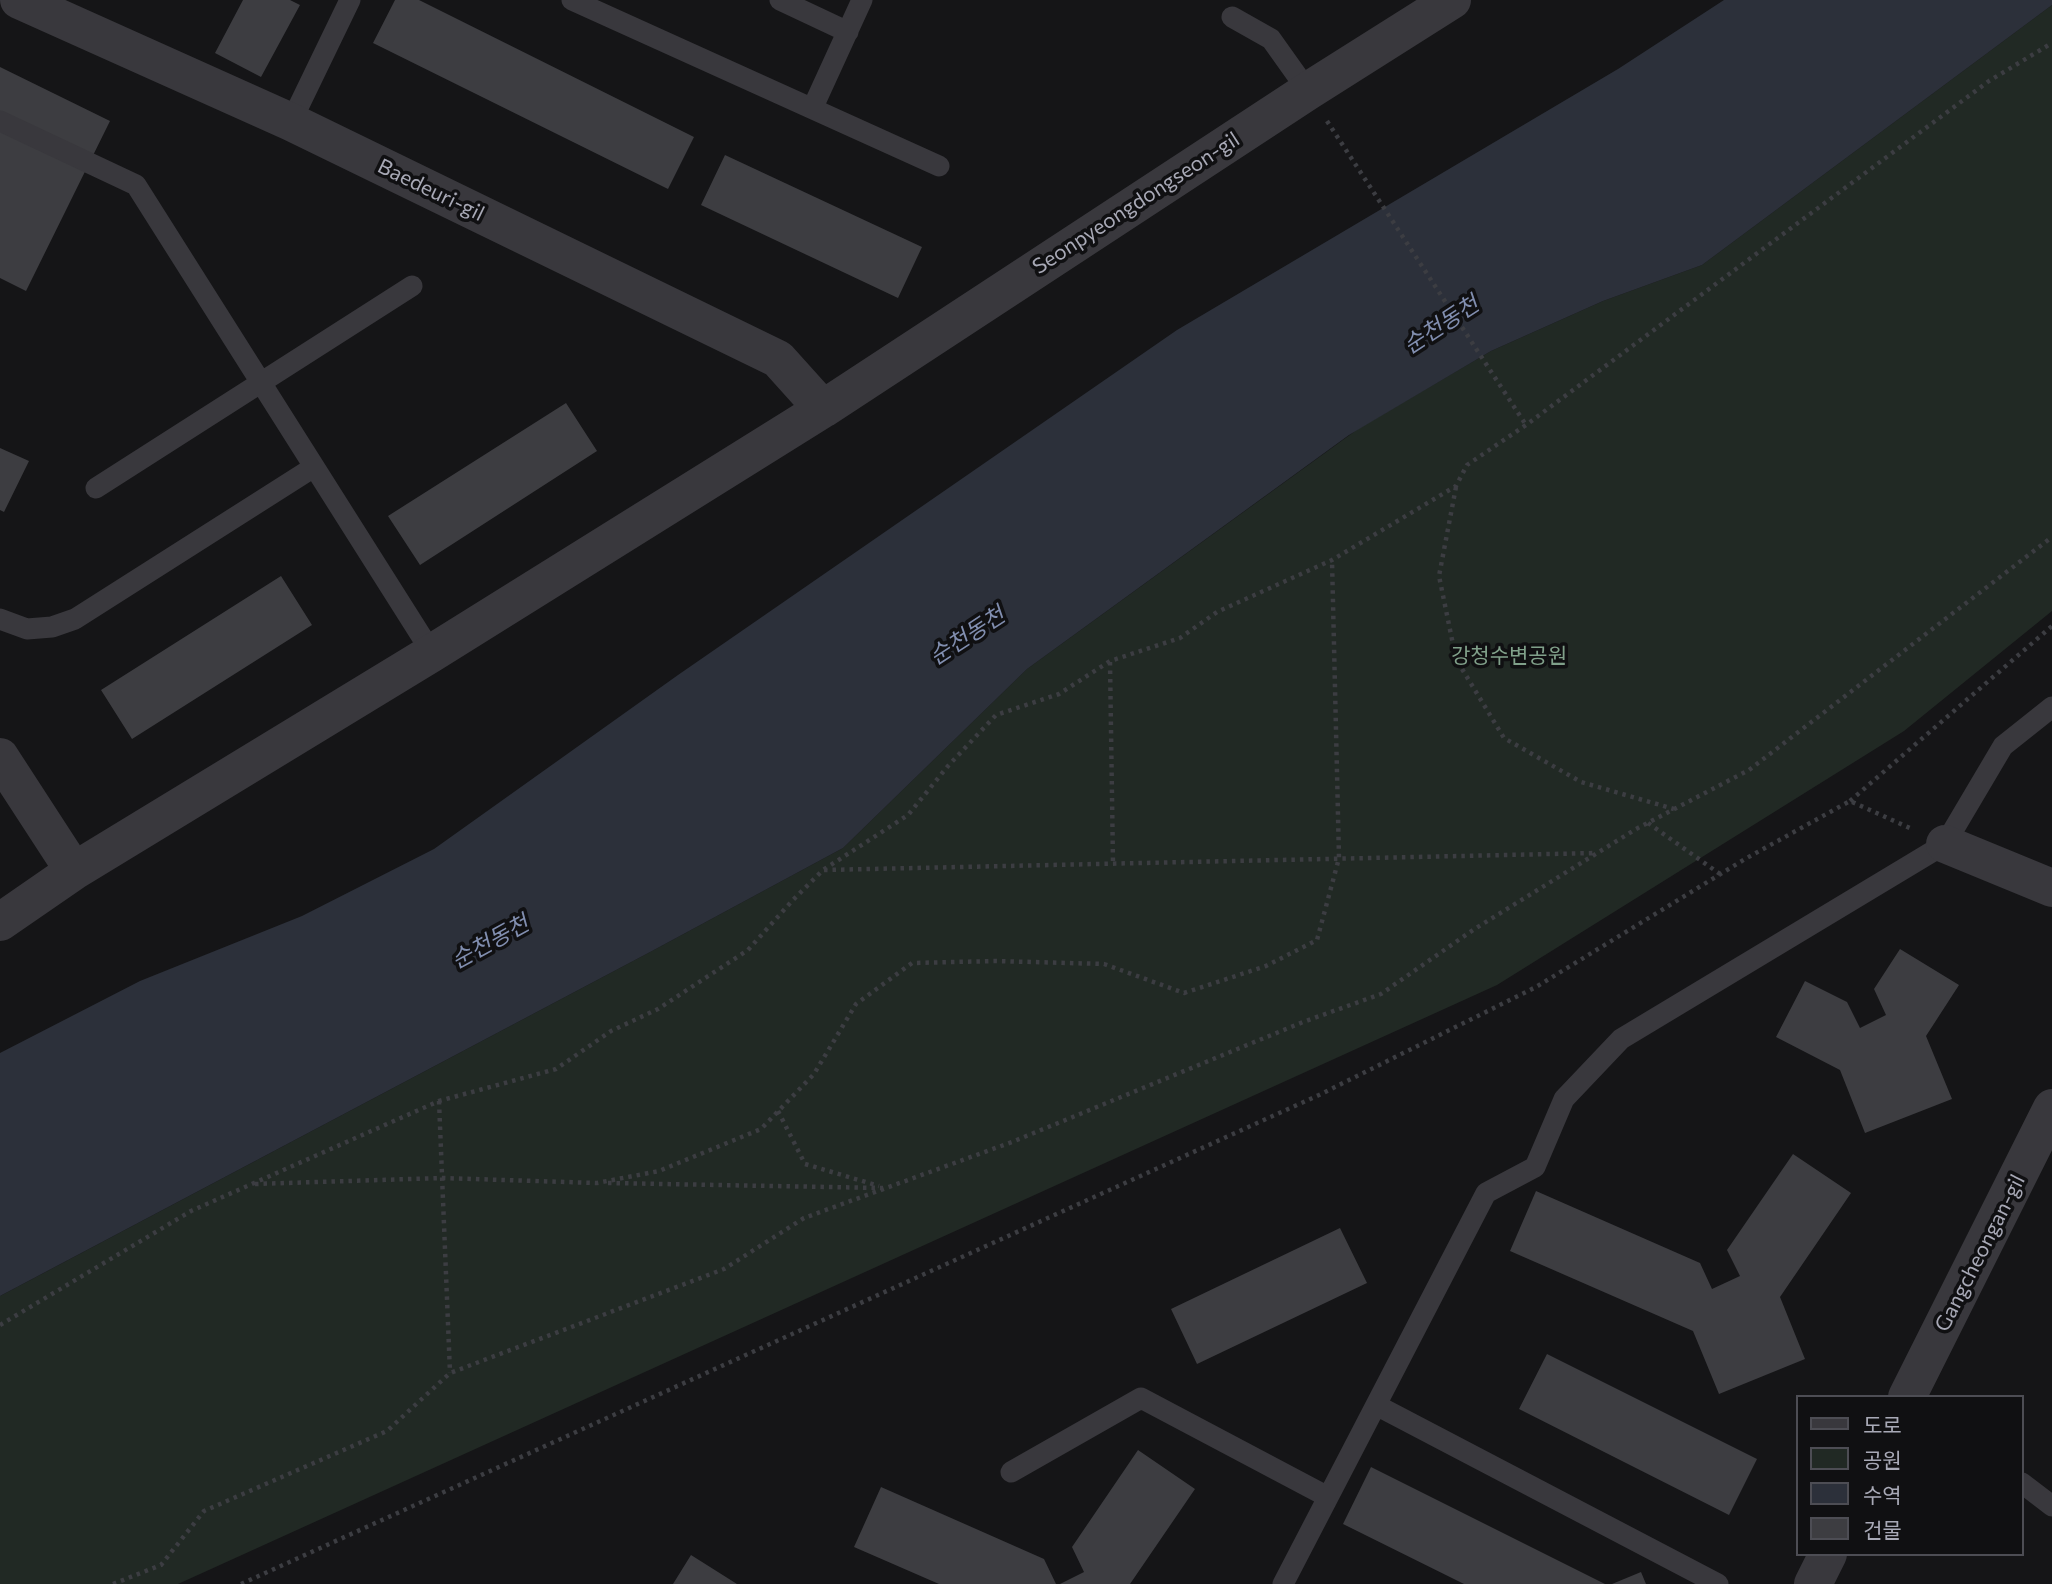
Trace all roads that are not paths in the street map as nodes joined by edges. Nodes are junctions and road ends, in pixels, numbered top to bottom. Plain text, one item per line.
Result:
1 (19, 0) edge
2 (350, 0) edge
3 (572, 0) edge
4 (780, 0) edge
5 (862, 0) edge
6 (1452, 0) edge
7 (1232, 17) dead end
8 (848, 32) junction
9 (1308, 91) junction
10 (813, 107) junction
11 (0, 121) edge
12 (291, 122) junction
13 (939, 166) dead end
14 (412, 286) dead end
15 (261, 382) junction
16 (823, 409) junction
17 (314, 467) junction
18 (96, 488) dead end
19 (0, 619) edge
20 (432, 653) junction
21 (2052, 707) edge
22 (0, 757) edge
23 (1945, 844) junction
24 (74, 872) junction
25 (2052, 888) edge
26 (0, 922) edge
27 (2052, 1108) edge
28 (1918, 1391) edge
29 (1376, 1405) junction
30 (1011, 1472) dead end
31 (2024, 1485) edge
32 (1328, 1497) junction
33 (2052, 1506) edge
34 (1827, 1556) edge
35 (1283, 1584) edge
36 (1717, 1584) edge
37 (1813, 1584) edge

1 - 12 street, Baedeuri-gil
2 - 12 lane
3 - 10 lane
4 - 8 lane
5 - 8 lane
6 - 9 street, Seonpyeongdongseon-gil
7 - 9 lane
8 - 10 lane
9 - 16 street, Seonpyeongdongseon-gil
10 - 13 lane
11 - 15 lane
12 - 16 street, Baedeuri-gil
14 - 15 lane
15 - 17 lane
15 - 18 lane
16 - 20 street, Seonpyeongdongseon-gil
17 - 19 lane
17 - 20 lane
20 - 24 street, Seonpyeongdongseon-gil
21 - 23 lane
22 - 24 street
23 - 25 street
23 - 29 lane
24 - 26 street, Seonpyeongdongseon-gil
27 - 28 street, Gangcheongan-gil
29 - 32 lane
29 - 36 lane
30 - 32 lane
31 - 33 lane
32 - 35 lane
34 - 37 street

